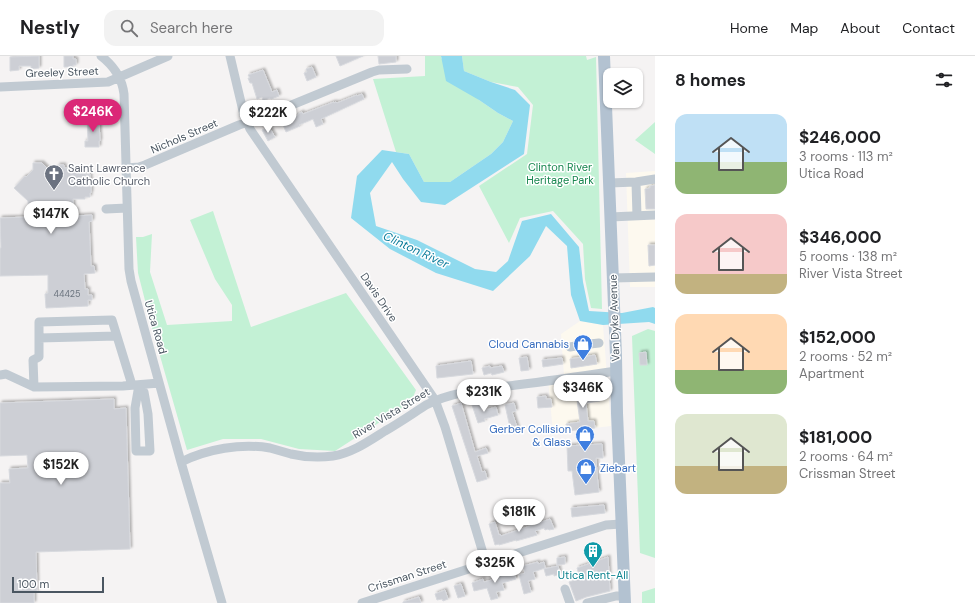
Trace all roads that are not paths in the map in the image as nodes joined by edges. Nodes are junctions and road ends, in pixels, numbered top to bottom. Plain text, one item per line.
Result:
1 (101, 56) edge
2 (168, 56) edge
3 (230, 56) edge
4 (604, 56) edge
5 (407, 69) dead end
6 (119, 78) junction
7 (0, 87) edge
8 (246, 123) junction
9 (126, 168) junction
10 (655, 179) edge
11 (636, 182) junction
12 (609, 184) junction
13 (127, 208) junction
14 (106, 209) dead end
15 (655, 215) edge
16 (637, 216) junction
17 (610, 217) junction
18 (655, 277) edge
19 (613, 278) junction
20 (117, 336) junction
21 (39, 338) junction
22 (599, 343) dead end
23 (570, 347) dead end
24 (616, 371) junction
25 (0, 375) edge
26 (159, 383) junction
27 (135, 385) junction
28 (34, 387) junction
29 (435, 400) junction
30 (181, 462) junction
31 (621, 524) junction
32 (486, 563) junction
33 (565, 590) dead end
34 (625, 600) edge
35 (222, 603) edge
36 (362, 603) edge
37 (570, 603) edge
38 (587, 603) edge

1 - 6 street, Utica Road
2 - 6 street, Greeley Street
3 - 8 street, Davis Drive
4 - 12 main road, Van Dyke Avenue
5 - 8 street, Nichols Street
6 - 7 street, Greeley Street
6 - 9 street, Utica Road
8 - 9 street, Nichols Street
8 - 29 street, Davis Drive
9 - 13 street, Utica Road
10 - 11 street
11 - 12 street
11 - 16 street
12 - 17 main road, Van Dyke Avenue
13 - 14 street
13 - 26 street, Utica Road
15 - 16 street
16 - 17 street
17 - 19 main road, Van Dyke Avenue
18 - 19 street
19 - 24 main road, Van Dyke Avenue
20 - 21 street
20 - 21 street
20 - 27 street
21 - 28 street
22 - 23 street
24 - 29 street, River Vista Street
24 - 31 main road, Van Dyke Avenue
25 - 28 street
26 - 27 street
26 - 30 street, Utica Road
27 - 27 street
27 - 28 street
29 - 30 street, River Vista Street
29 - 32 street, Davis Drive
30 - 35 street, Utica Road
31 - 32 street, Crissman Street
31 - 34 main road, Van Dyke Avenue
32 - 36 street, Crissman Street
33 - 37 street
34 - 38 street

